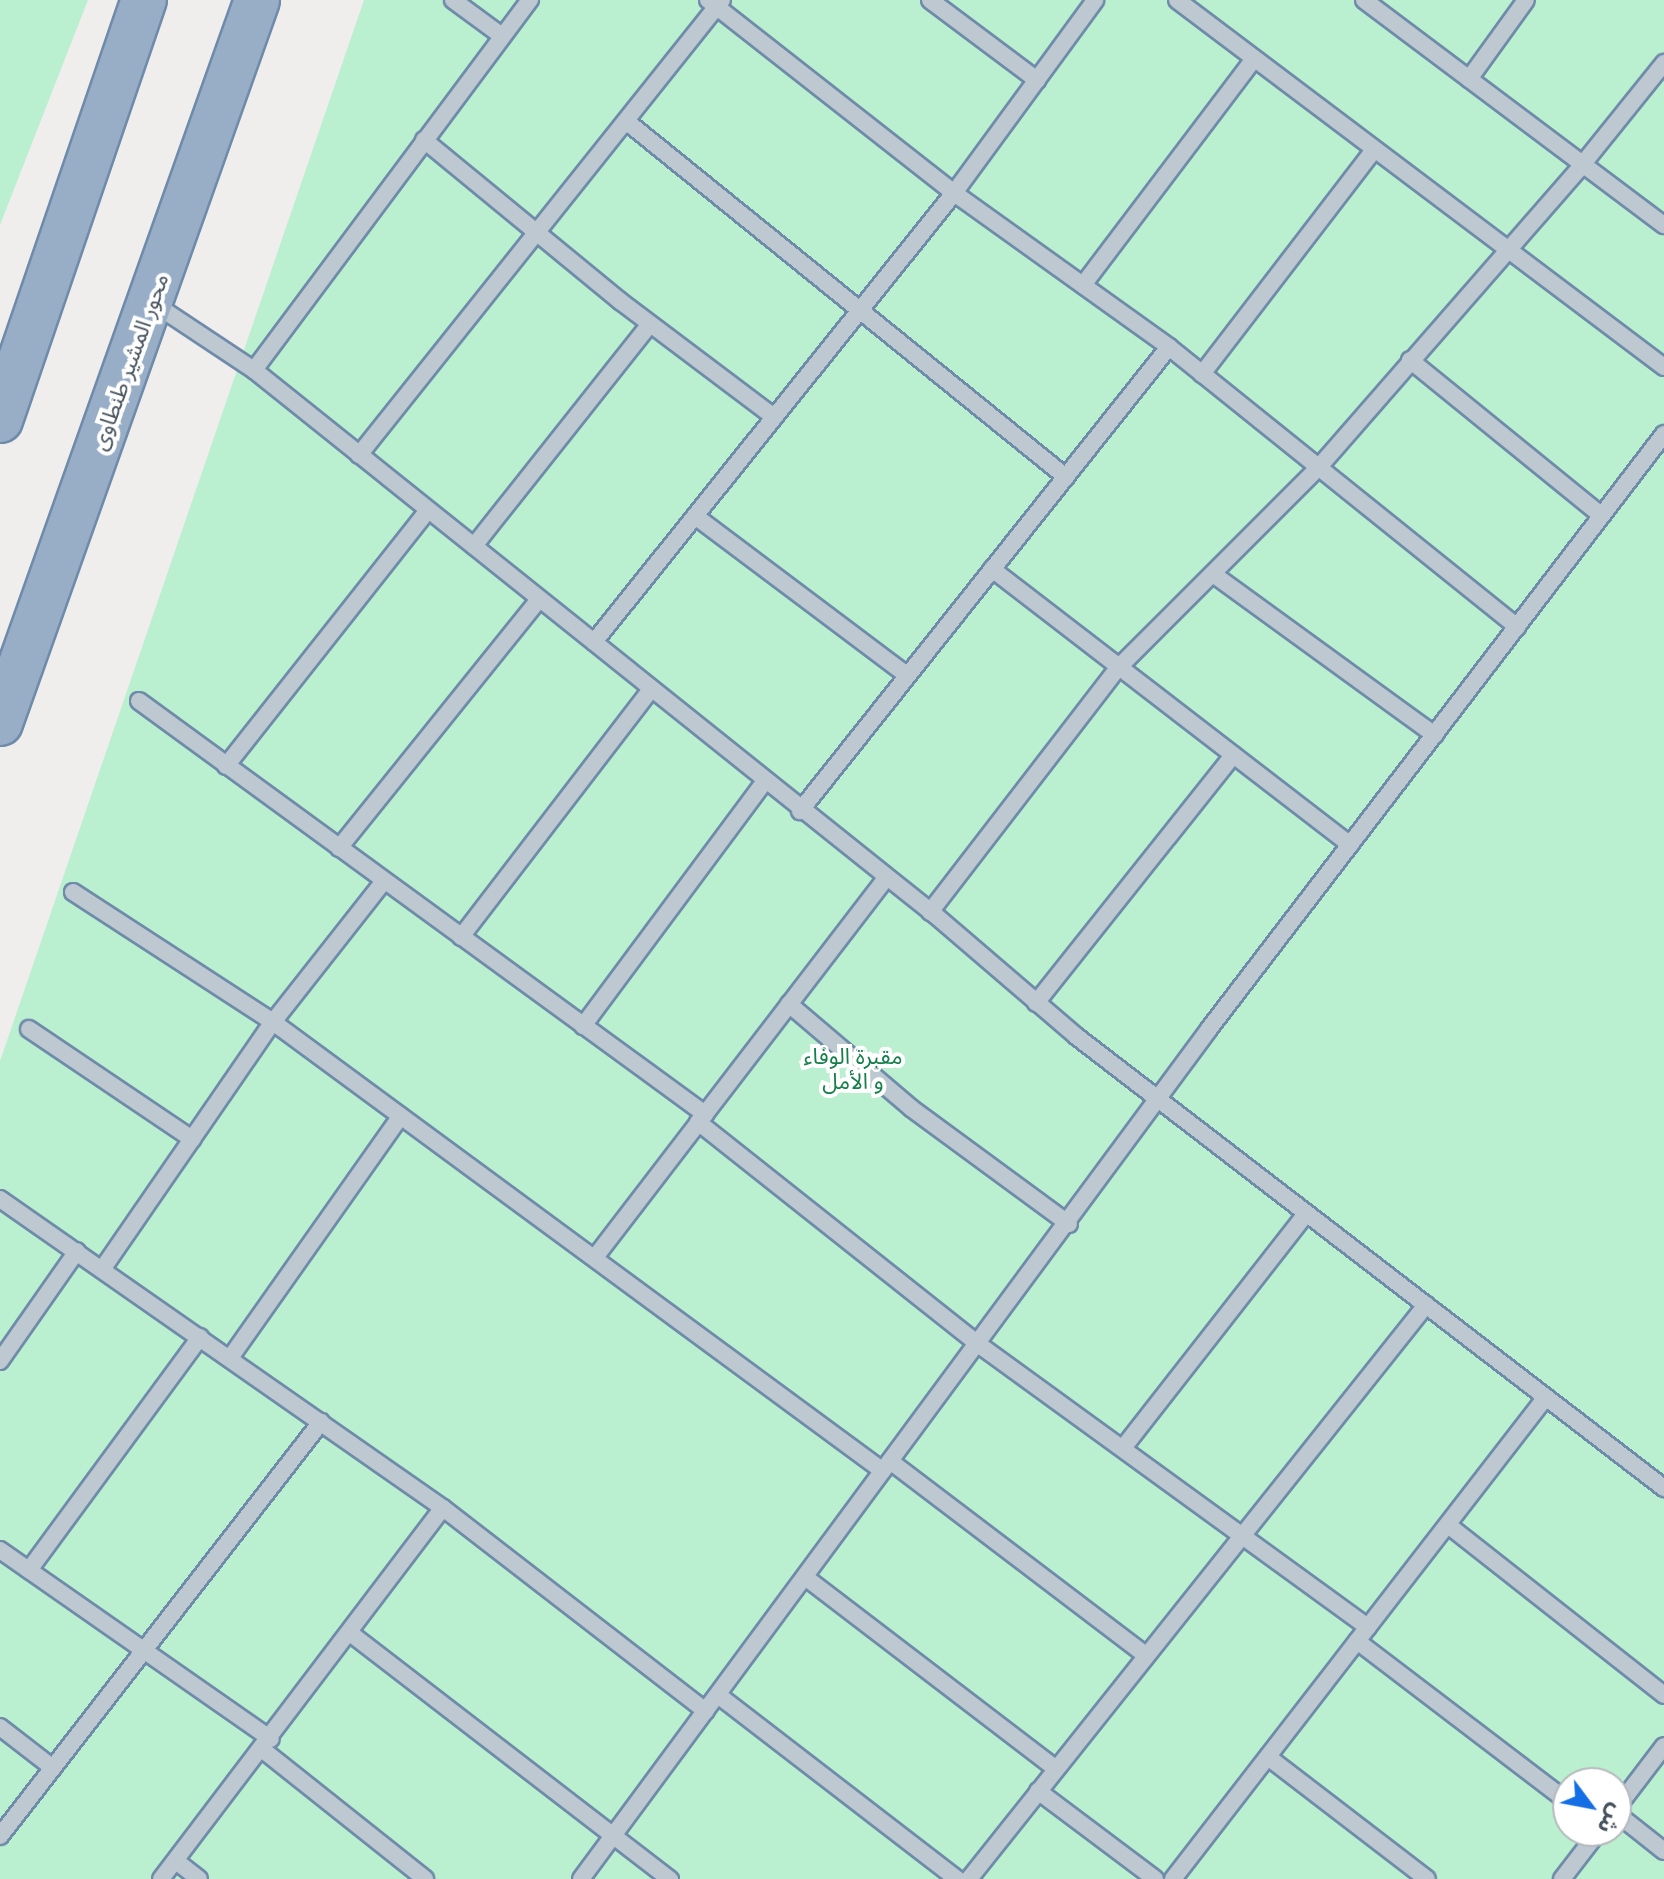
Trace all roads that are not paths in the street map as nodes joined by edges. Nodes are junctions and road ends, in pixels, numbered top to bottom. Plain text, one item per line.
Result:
1 (144, 0) edge
2 (257, 0) edge
3 (453, 0) edge
4 (530, 0) edge
5 (930, 0) edge
6 (1095, 0) edge
7 (1177, 0) edge
8 (1364, 0) edge
9 (1526, 0) edge
10 (716, 2) edge
11 (502, 36) junction
12 (1254, 59) junction
13 (1664, 63) edge
14 (1469, 79) junction
15 (1037, 80) junction
16 (626, 121) junction
17 (424, 140) junction
18 (1374, 150) junction
19 (1582, 165) junction
20 (954, 193) junction
21 (1664, 225) edge
22 (536, 233) junction
23 (1504, 250) junction
24 (1083, 285) junction
25 (152, 302) junction
26 (859, 312) junction
27 (650, 324) junction
28 (1169, 347) junction
29 (1410, 360) junction
30 (1664, 367) edge
31 (254, 370) junction
32 (1202, 374) junction
33 (774, 417) junction
34 (0, 420) edge
35 (1664, 434) edge
36 (359, 455) junction
37 (1319, 467) junction
38 (1066, 477) junction
39 (428, 510) junction
40 (695, 516) junction
41 (1602, 516) junction
42 (474, 546) junction
43 (992, 569) junction
44 (1213, 574) junction
45 (539, 599) junction
46 (1517, 627) junction
47 (594, 642) junction
48 (1119, 667) junction
49 (907, 675) junction
50 (651, 689) junction
51 (139, 701) dead end
52 (0, 723) edge
53 (1435, 735) junction
54 (1233, 755) junction
55 (226, 766) junction
56 (764, 782) junction
57 (800, 811) junction
58 (1350, 845) junction
59 (339, 848) junction
60 (886, 878) junction
61 (384, 881) junction
62 (73, 892) dead end
63 (930, 912) junction
64 (461, 937) junction
65 (1036, 1003) junction
66 (789, 1004) junction
67 (273, 1022) junction
68 (583, 1026) junction
69 (29, 1029) dead end
70 (1160, 1102) junction
71 (401, 1116) junction
72 (701, 1118) junction
73 (192, 1139) junction
74 (0, 1199) edge
75 (1306, 1214) junction
76 (1069, 1224) junction
77 (77, 1251) junction
78 (596, 1256) junction
79 (103, 1268) junction
80 (1426, 1305) junction
81 (200, 1337) junction
82 (978, 1344) junction
83 (230, 1358) junction
84 (0, 1361) edge
85 (1546, 1397) junction
86 (321, 1422) junction
87 (1123, 1448) junction
88 (887, 1466) junction
89 (1664, 1488) edge
90 (443, 1508) junction
91 (1448, 1525) junction
92 (1244, 1534) junction
93 (0, 1550) edge
94 (29, 1570) junction
95 (805, 1577) junction
96 (1368, 1627) junction
97 (350, 1633) junction
98 (1357, 1641) junction
99 (146, 1650) junction
100 (1146, 1655) junction
101 (718, 1695) junction
102 (1664, 1695) edge
103 (706, 1711) junction
104 (0, 1727) edge
105 (267, 1744) junction
106 (1664, 1746) edge
107 (1268, 1757) junction
108 (53, 1768) junction
109 (1056, 1769) junction
110 (1632, 1789) edge
111 (1552, 1790) edge
112 (1038, 1791) junction
113 (1632, 1824) edge
114 (613, 1835) junction
115 (0, 1836) edge
116 (1587, 1847) edge
117 (1664, 1851) edge
118 (176, 1861) junction
119 (161, 1879) edge
120 (199, 1879) edge
121 (425, 1879) edge
122 (581, 1879) edge
123 (670, 1879) edge
124 (957, 1879) edge
125 (969, 1879) edge
126 (1155, 1879) edge
127 (1173, 1879) edge
128 (1427, 1879) edge
129 (1562, 1879) edge

1 - 34 highway
2 - 25 highway, محور المشير طنطاوى
3 - 11 lane
4 - 11 lane
5 - 15 lane
6 - 15 lane
7 - 12 lane
8 - 14 lane
9 - 14 lane
10 - 16 lane
10 - 20 lane
11 - 17 lane
12 - 18 lane
12 - 24 lane
13 - 19 lane
14 - 19 lane
15 - 20 lane
16 - 22 lane
16 - 26 lane
17 - 22 lane
17 - 31 lane
18 - 23 lane
18 - 32 lane
19 - 21 lane
19 - 23 lane
20 - 24 lane
20 - 26 lane
22 - 27 lane
22 - 36 lane
23 - 29 lane
23 - 30 lane
24 - 28 lane
25 - 31 lane
25 - 52 highway, محور المشير طنطاوى
26 - 33 lane
26 - 38 lane
27 - 33 lane
27 - 42 lane
28 - 32 lane
28 - 38 lane
29 - 37 lane
29 - 41 lane
31 - 36 lane
32 - 37 lane
33 - 40 lane
35 - 41 lane
36 - 39 lane
37 - 44 lane
37 - 46 lane
38 - 43 lane
39 - 42 lane
39 - 55 lane
40 - 47 lane
40 - 49 lane
41 - 46 lane
42 - 45 lane
43 - 48 lane
43 - 49 lane
44 - 48 lane
44 - 53 lane
45 - 47 lane
45 - 59 lane
46 - 53 lane
47 - 50 lane
48 - 54 lane
48 - 63 lane
49 - 57 lane
50 - 56 lane
50 - 64 lane
51 - 55 lane
53 - 58 lane
54 - 58 lane
54 - 65 lane
55 - 59 lane
56 - 57 lane
56 - 68 lane
57 - 60 lane
58 - 70 lane
59 - 61 lane
60 - 63 lane
60 - 66 lane
61 - 64 lane
61 - 67 lane
62 - 67 lane
63 - 65 lane
64 - 68 lane
65 - 70 lane
66 - 72 lane
66 - 76 lane
67 - 71 lane
67 - 73 lane
68 - 72 lane
69 - 73 lane
70 - 75 lane
70 - 76 lane
71 - 78 lane
71 - 83 lane
72 - 78 lane
72 - 82 lane
73 - 79 lane
74 - 77 lane
75 - 80 lane
75 - 87 lane
76 - 82 lane
77 - 79 lane
77 - 84 lane
78 - 88 lane
79 - 81 lane
80 - 85 lane
80 - 92 lane
81 - 83 lane
81 - 94 lane
82 - 87 lane
82 - 88 lane
83 - 86 lane
85 - 89 lane
85 - 91 lane
86 - 90 lane
86 - 99 lane
87 - 92 lane
88 - 95 lane
88 - 100 lane
90 - 97 lane
90 - 103 lane
91 - 96 lane
91 - 102 lane
92 - 96 lane
92 - 100 lane
93 - 94 lane
94 - 99 lane
95 - 101 lane
95 - 109 lane
96 - 98 lane
97 - 105 lane
97 - 114 lane
98 - 107 lane
98 - 111 lane
99 - 105 lane
99 - 108 lane
100 - 109 lane
101 - 103 lane
101 - 124 lane
103 - 114 lane
104 - 108 lane
105 - 118 lane
105 - 121 lane
106 - 110 lane
107 - 127 lane
107 - 128 lane
108 - 115 lane
109 - 112 lane
112 - 125 lane
112 - 126 lane
113 - 117 lane
114 - 122 lane
114 - 123 lane
116 - 129 lane
118 - 119 lane
118 - 120 lane

